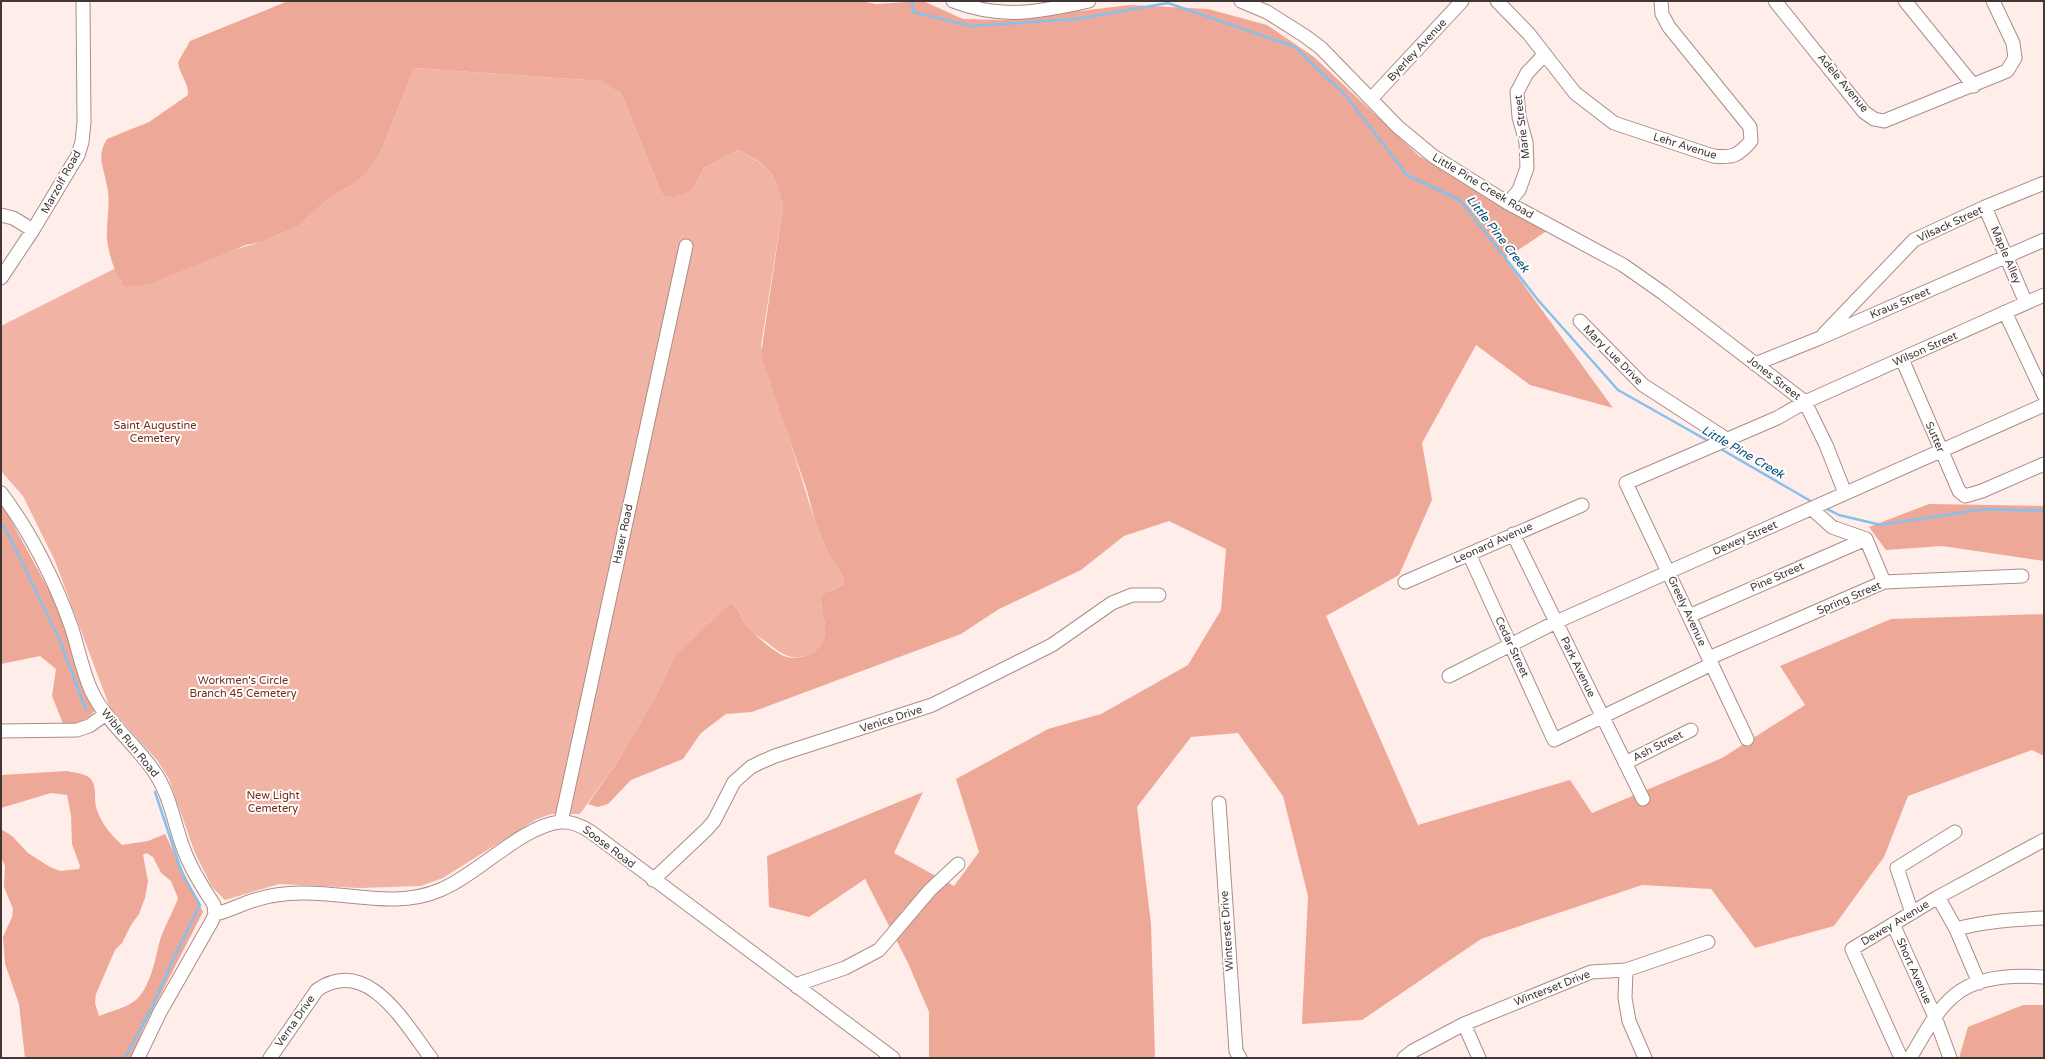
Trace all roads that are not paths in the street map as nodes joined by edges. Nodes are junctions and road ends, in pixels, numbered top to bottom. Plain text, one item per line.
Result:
1 (82, 1) edge
2 (954, 1) edge
3 (1089, 1) edge
4 (1241, 1) edge
5 (1462, 1) edge
6 (1497, 1) edge
7 (1661, 1) edge
8 (1775, 1) edge
9 (1905, 1) edge
10 (1993, 1) edge
11 (1544, 55) junction
12 (1974, 86) junction
13 (1371, 99) junction
14 (2044, 183) edge
15 (1508, 203) junction
16 (1985, 207) junction
17 (1, 215) edge
18 (33, 230) junction
19 (2044, 240) edge
20 (686, 246) dead end
21 (2006, 257) junction
22 (1, 278) edge
23 (1663, 294) joint
24 (2044, 295) edge
25 (2026, 303) junction
26 (2005, 312) junction
27 (1580, 321) dead end
28 (1820, 338) junction
29 (1902, 359) junction
30 (1755, 364) junction
31 (2044, 395) edge
32 (1805, 402) junction
33 (2044, 405) edge
34 (1724, 442) junction
35 (1941, 451) junction
36 (2044, 464) edge
37 (1, 493) edge
38 (1845, 493) junction
39 (1582, 505) dead end
40 (1812, 509) junction
41 (1513, 534) junction
42 (1866, 539) junction
43 (1469, 554) junction
44 (1668, 572) junction
45 (2022, 576) dead end
46 (1405, 582) dead end
47 (1884, 582) junction
48 (1159, 595) dead end
49 (1689, 616) junction
50 (1556, 622) junction
51 (1511, 645) junction
52 (1711, 661) junction
53 (1449, 676) dead end
54 (106, 714) junction
55 (1603, 717) junction
56 (1691, 730) dead end
57 (1, 731) edge
58 (1747, 739) dead end
59 (1554, 740) joint
60 (1625, 763) junction
61 (1643, 799) dead end
62 (1219, 803) dead end
63 (561, 822) junction
64 (1955, 832) dead end
65 (2044, 840) edge
66 (958, 864) dead end
67 (653, 880) junction
68 (1938, 897) junction
69 (1912, 913) junction
70 (215, 914) junction
71 (2044, 918) edge
72 (1893, 924) junction
73 (1956, 929) junction
74 (1708, 942) dead end
75 (1626, 970) junction
76 (2044, 977) edge
77 (1979, 983) junction
78 (797, 987) junction
79 (1935, 1017) junction
80 (1464, 1024) junction
81 (138, 1058) edge
82 (270, 1058) edge
83 (431, 1058) edge
84 (893, 1058) edge
85 (1240, 1058) edge
86 (1404, 1058) edge
87 (1479, 1058) edge
88 (1645, 1058) edge
89 (1901, 1058) edge
90 (1910, 1058) edge
91 (1950, 1058) edge

1 - 18 street, Marzolf Road
2 - 3 street
4 - 13 street, Little Pine Creek Road
5 - 13 street, Byerley Avenue
6 - 11 street, Lehr Avenue
7 - 11 street, Lehr Avenue
8 - 12 street, Adele Avenue
9 - 12 street
10 - 12 street
11 - 15 street, Marie Street
13 - 15 street, Little Pine Creek Road
14 - 16 street, Vilsack Street
15 - 23 street, Little Pine Creek Road
16 - 21 street, Maple Alley
16 - 28 street, Vilsack Street
17 - 18 street
18 - 22 street, Marzolf Road
19 - 21 street, Kraus Street
20 - 63 street, Haser Road
21 - 25 street, Maple Alley
21 - 28 street, Kraus Street
23 - 30 street, Jones Street
24 - 25 street, Wilson Street
25 - 26 street, Wilson Street
26 - 29 street, Wilson Street
26 - 31 street
27 - 34 street, Mary Lue Drive
28 - 30 street, Kraus Street
29 - 32 street, Wilson Street
29 - 35 street, Sutter
30 - 32 street, Jones Street
32 - 34 street
32 - 38 street, Jones Street
33 - 35 street, Dewey Street
34 - 44 street, Greely Avenue
35 - 36 street, Sutter
35 - 38 street, Dewey Street
37 - 54 street, Wible Run Road
38 - 40 street, Dewey Street
39 - 41 street, Leonard Avenue
40 - 42 street
40 - 44 street, Dewey Street
41 - 43 street, Leonard Avenue
41 - 50 street, Park Avenue
42 - 47 street
42 - 49 street, Pine Street
43 - 46 street, Leonard Avenue
43 - 51 street, Cedar Street
44 - 49 street, Greely Avenue
44 - 50 street, Dewey Street
45 - 47 street, Spring Street
47 - 52 street, Spring Street
48 - 67 street, Venice Drive
49 - 52 street, Greely Avenue
50 - 51 street, Dewey Street
50 - 55 street, Park Avenue
51 - 53 street, Dewey Street
51 - 59 street, Cedar Street
52 - 55 street, Spring Street
52 - 58 street, Greely Avenue
54 - 57 street
54 - 70 street, Wible Run Road
55 - 59 street, Spring Street
55 - 60 street, Park Avenue
56 - 60 street, Ash Street
60 - 61 street, Park Avenue
62 - 85 street, Winterset Drive
63 - 67 street, Soose Road
63 - 70 street, Soose Road
64 - 69 street
65 - 68 street, Dewey Avenue
66 - 78 street
67 - 78 street, Soose Road
68 - 69 street, Dewey Avenue
68 - 73 street
69 - 72 street, Dewey Avenue
70 - 81 street
71 - 73 street
72 - 79 street, Short Avenue
72 - 89 street, Dewey Avenue
73 - 77 street
74 - 75 street, Winterset Drive
75 - 80 street, Winterset Drive
75 - 88 street
76 - 77 street
77 - 79 street
78 - 84 street, Soose Road
79 - 90 street
79 - 91 street, Short Avenue
80 - 86 street, Winterset Drive
80 - 87 street
82 - 83 street, Verna Drive

